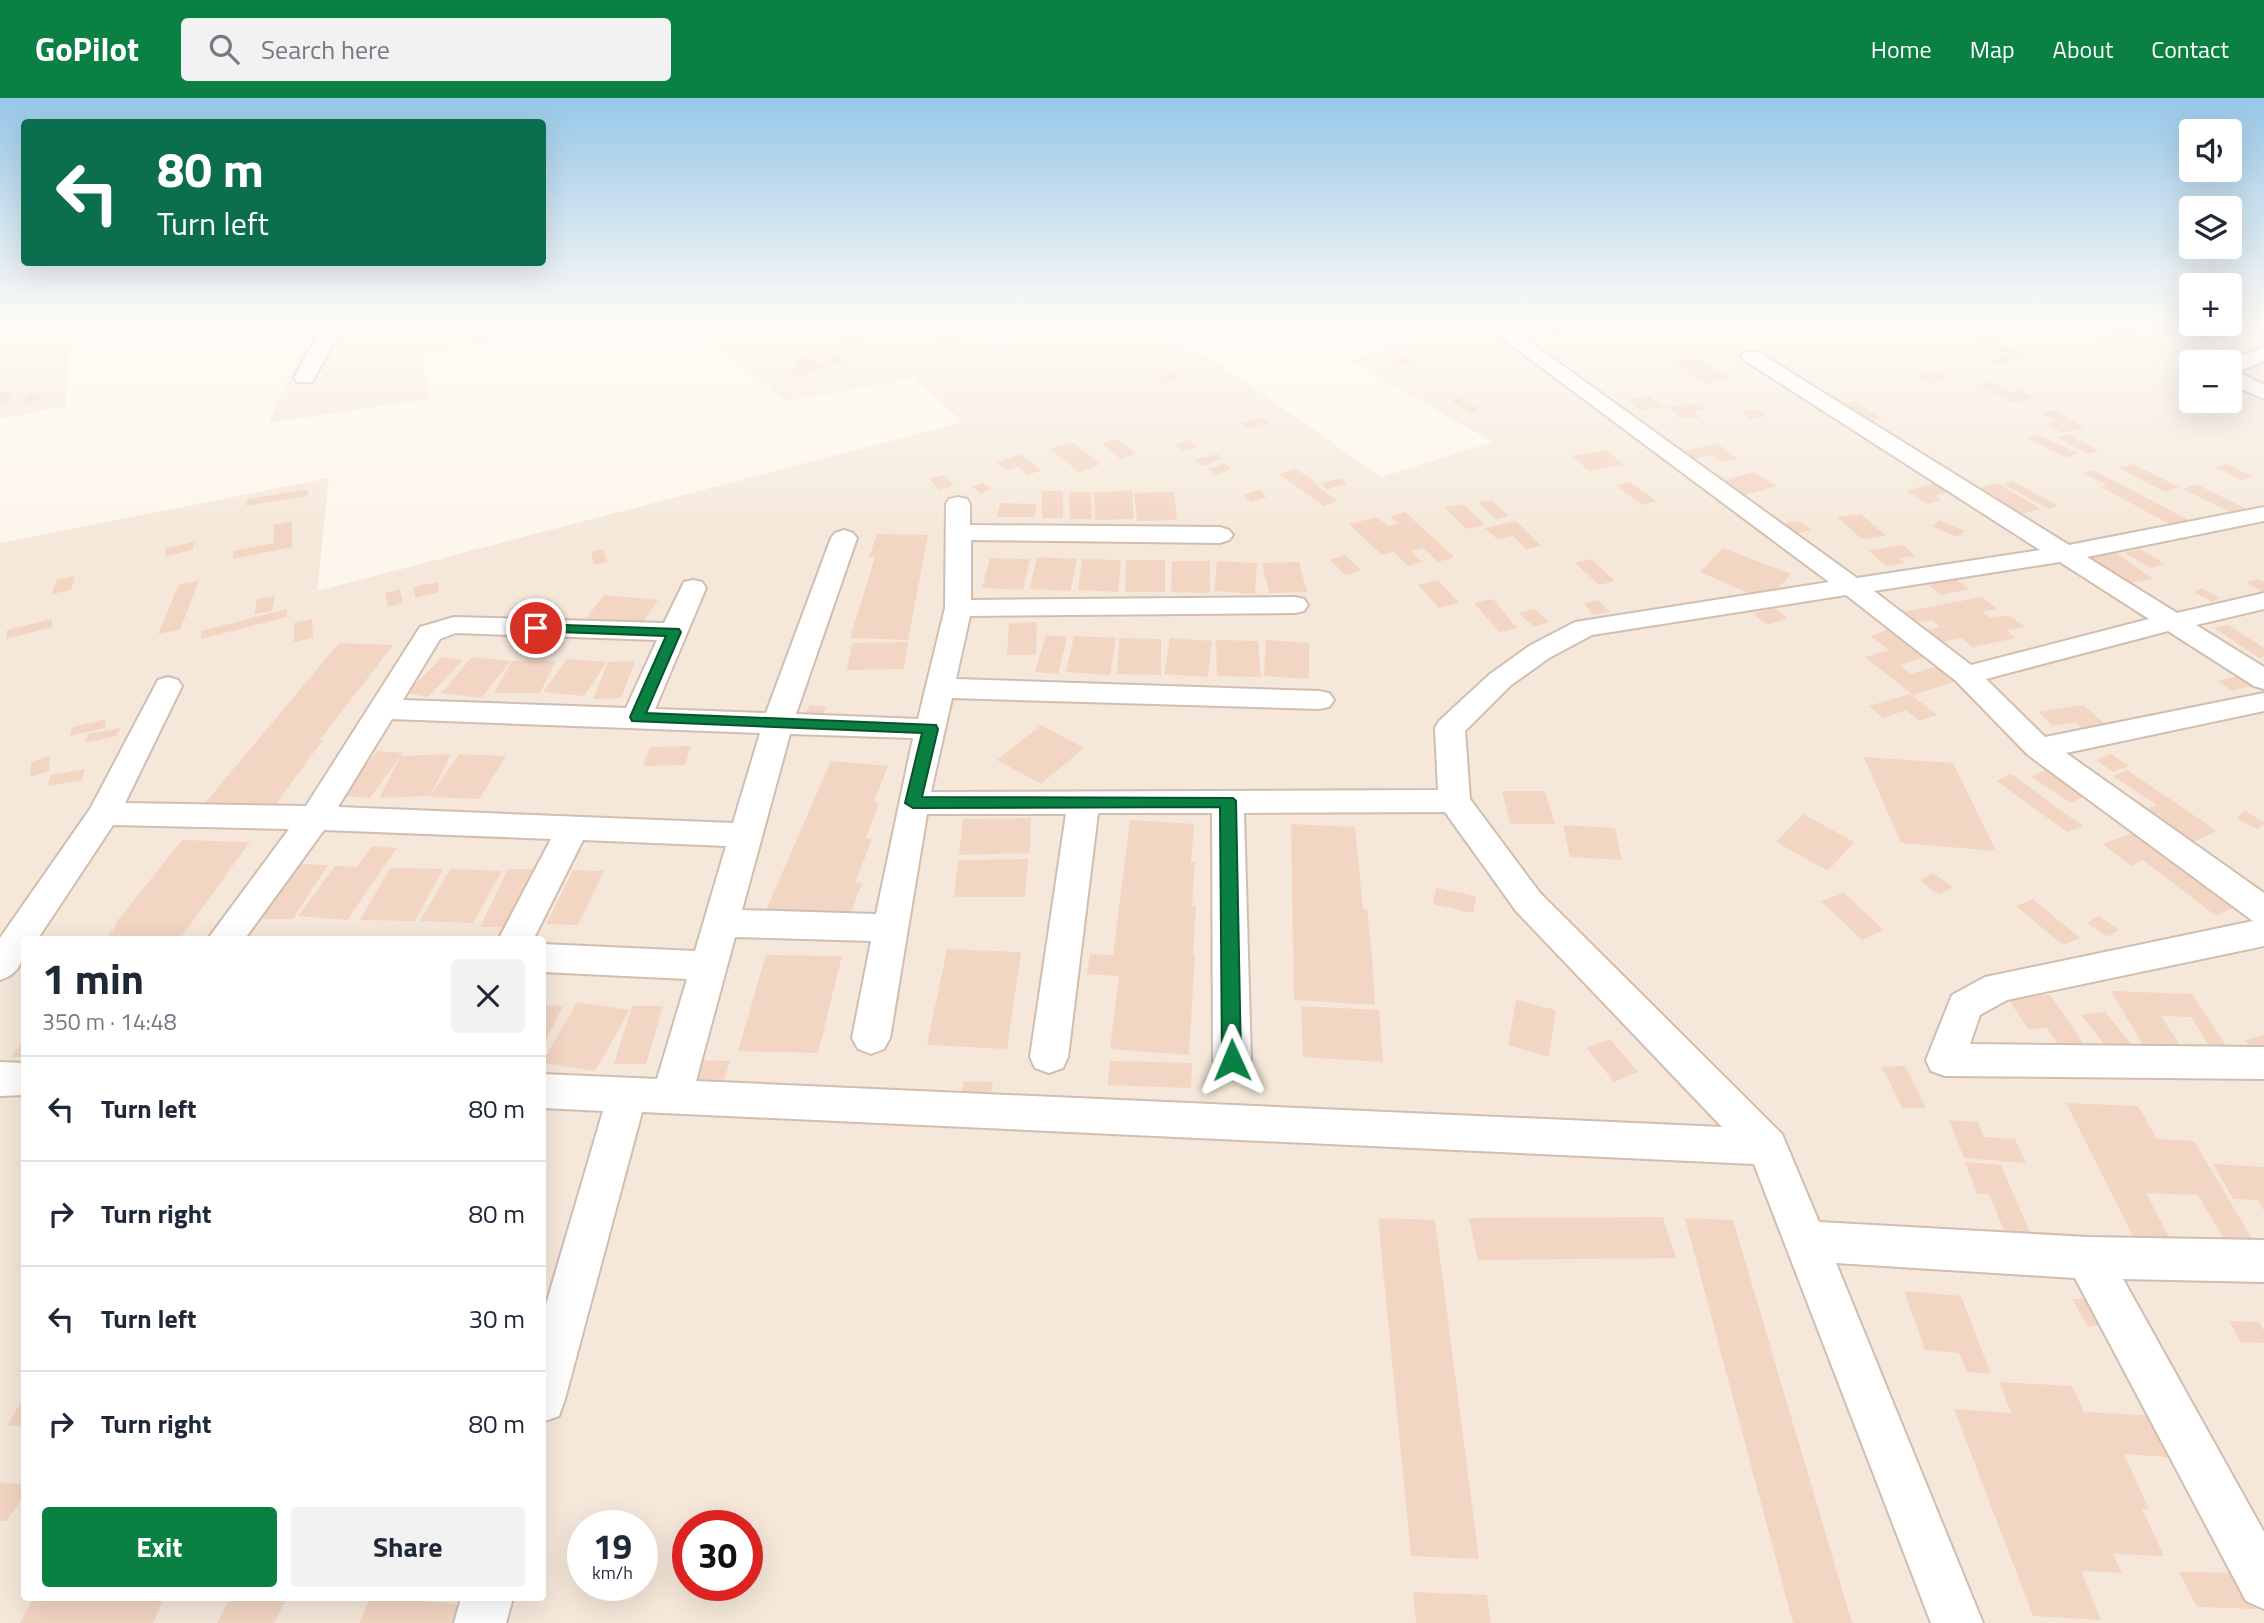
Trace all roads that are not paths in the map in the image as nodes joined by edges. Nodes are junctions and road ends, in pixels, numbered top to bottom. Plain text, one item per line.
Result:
1 (1586, 392) edge
2 (1808, 392) edge
3 (2264, 514) edge
4 (958, 518) joint
5 (1220, 535) dead end
6 (844, 538) dead end
7 (2063, 554) junction
8 (1852, 587) junction
9 (693, 588) dead end
10 (2264, 601) edge
11 (1295, 605) dead end
12 (958, 608) junction
13 (2171, 622) junction
14 (674, 632) junction
15 (1966, 675) junction
16 (2264, 680) edge
17 (168, 686) dead end
18 (940, 688) junction
19 (1320, 700) dead end
20 (2264, 702) edge
21 (382, 709) junction
22 (637, 717) junction
23 (778, 722) junction
24 (930, 729) junction
25 (2039, 748) junction
26 (1228, 801) junction
27 (1454, 801) junction
28 (1084, 802) junction
29 (913, 803) junction
30 (104, 814) junction
31 (315, 818) junction
32 (572, 828) junction
33 (746, 835) junction
34 (2264, 911) edge
35 (721, 923) junction
36 (891, 928) junction
37 (2264, 932) edge
38 (228, 936) edge
39 (517, 936) edge
40 (546, 958) edge
41 (0, 966) edge
42 (708, 966) junction
43 (871, 1038) dead end
44 (1049, 1057) dead end
45 (1232, 1060) dead end
46 (2264, 1063) edge
47 (0, 1079) edge
48 (21, 1079) edge
49 (546, 1091) edge
50 (628, 1093) junction
51 (672, 1096) junction
52 (1768, 1147) junction
53 (1805, 1241) junction
54 (2088, 1258) junction
55 (2264, 1261) edge
56 (546, 1385) edge
57 (2264, 1583) edge
58 (486, 1601) edge
59 (480, 1623) edge
60 (1957, 1623) edge

1 - 8 street
2 - 7 street
3 - 7 street
4 - 5 street
4 - 12 street
6 - 23 street
7 - 8 street
7 - 13 street
8 - 15 street
8 - 27 street
9 - 14 street
10 - 13 street
11 - 12 street
12 - 18 street
13 - 15 street
13 - 16 street
14 - 21 street
14 - 22 street
15 - 25 street
17 - 30 street
18 - 19 street
18 - 24 street
20 - 25 street
21 - 22 street
21 - 31 street
22 - 23 street
23 - 24 street
23 - 33 street
24 - 29 street
25 - 34 street
26 - 27 street
26 - 28 street
26 - 45 street
27 - 52 street
28 - 29 street
28 - 44 street
29 - 36 street
30 - 31 street
30 - 41 street
31 - 32 street
31 - 38 street
32 - 33 street
32 - 39 street
33 - 35 street
35 - 36 street
35 - 42 street
36 - 43 street
37 - 46 street
40 - 42 street
42 - 51 street
47 - 48 street
49 - 50 street
50 - 51 street
50 - 56 street
51 - 52 street
52 - 53 street
53 - 54 street
53 - 60 street
54 - 55 street
54 - 57 street
58 - 59 street

